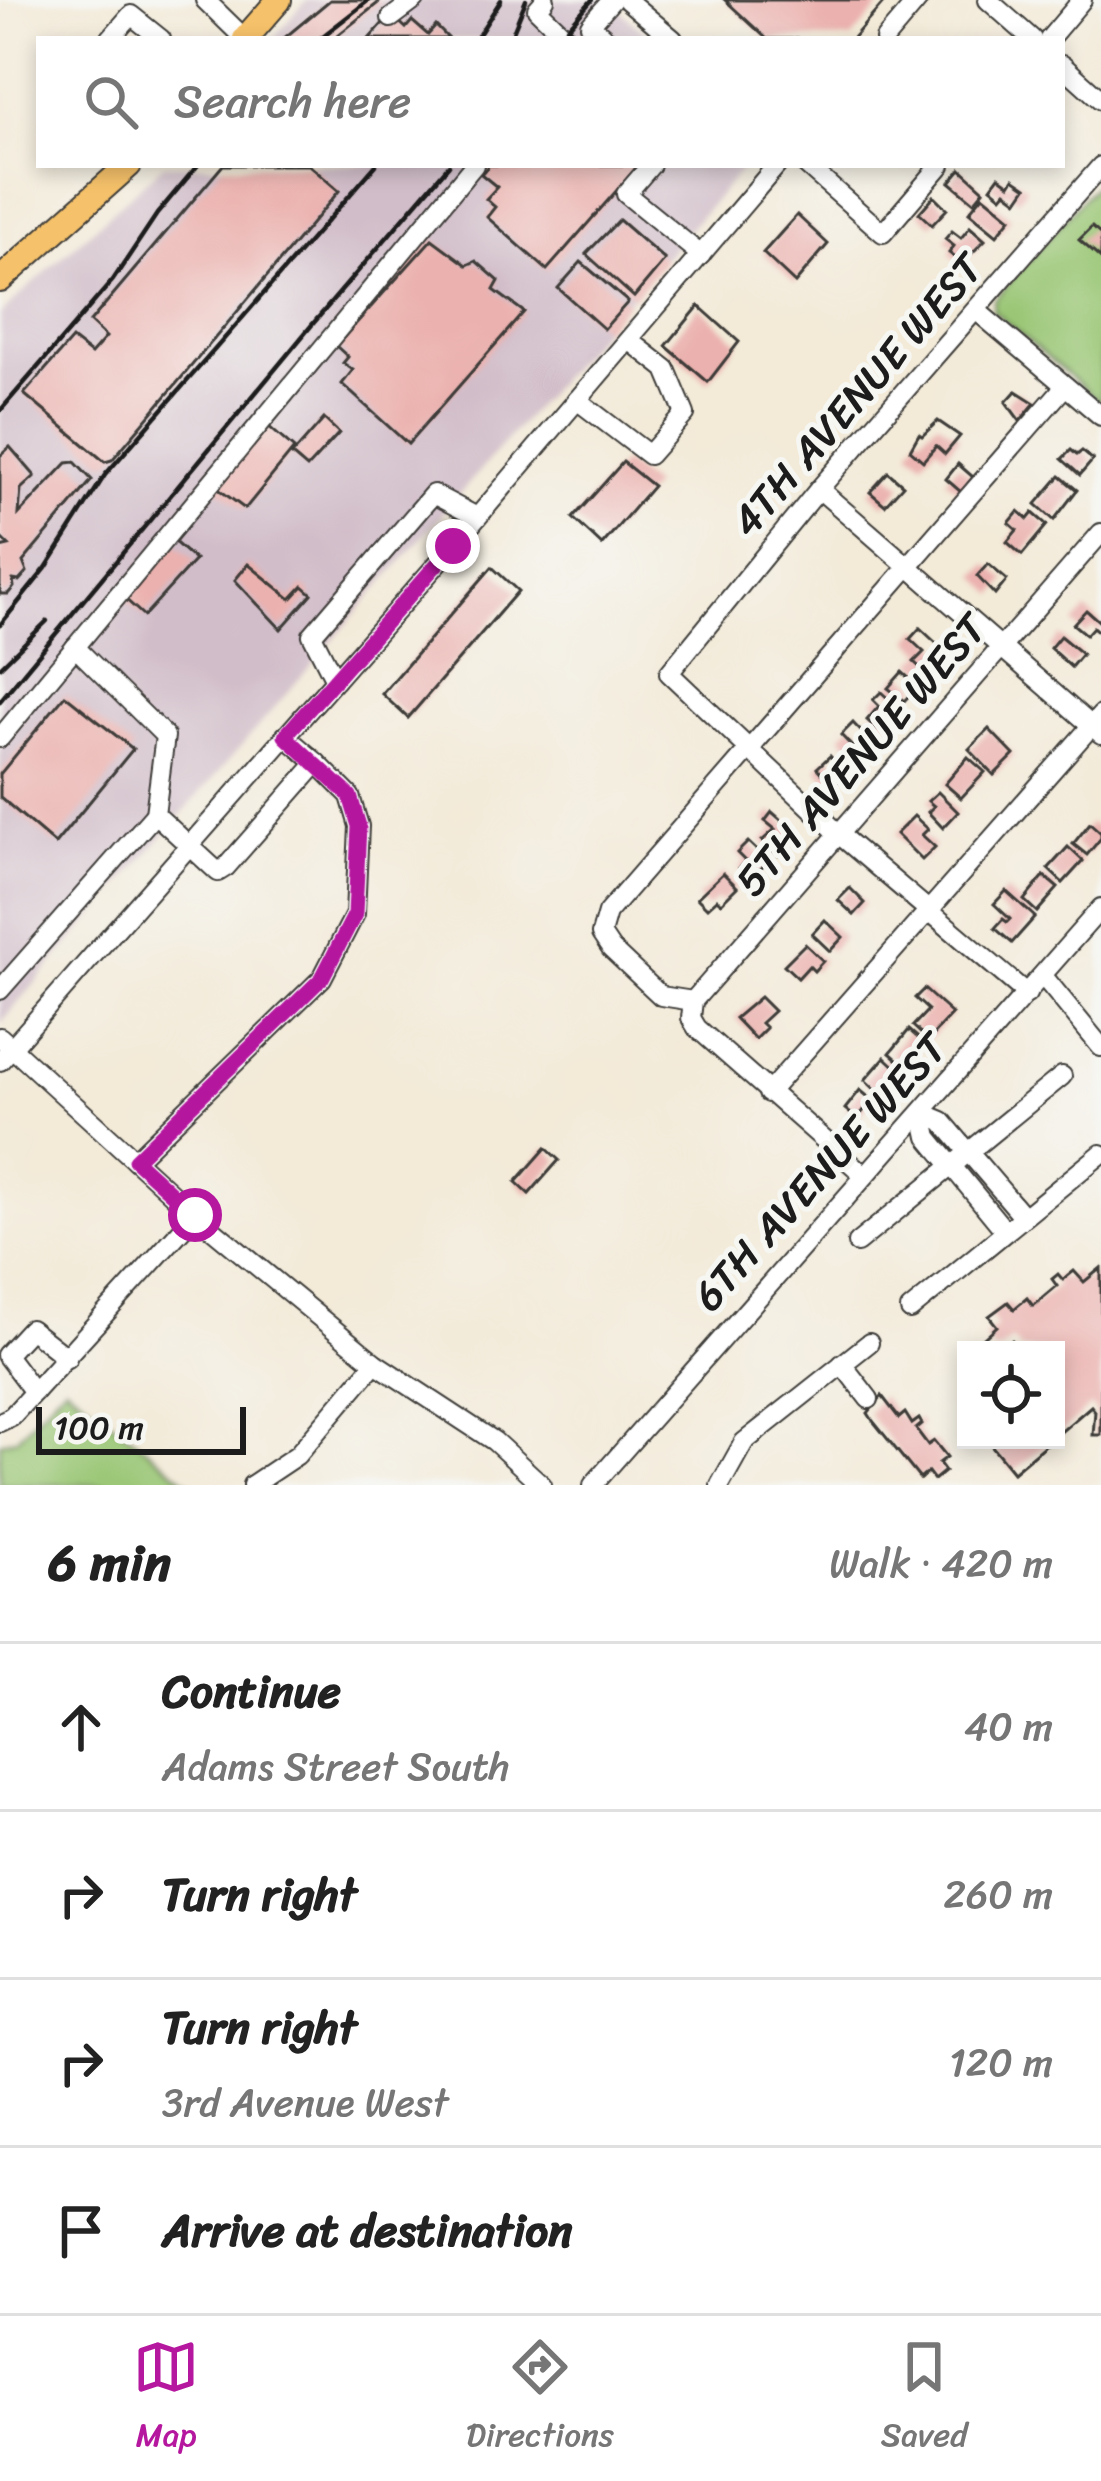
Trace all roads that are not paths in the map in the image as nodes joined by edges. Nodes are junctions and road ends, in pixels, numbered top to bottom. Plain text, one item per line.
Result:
1 (279, 0) edge
2 (415, 0) edge
3 (612, 0) edge
4 (627, 0) edge
5 (918, 0) edge
6 (988, 0) edge
7 (1082, 0) edge
8 (210, 2) edge
9 (541, 3) edge
10 (391, 18) dead end
11 (584, 32) edge
12 (113, 36) edge
13 (157, 36) edge
14 (242, 36) edge
15 (248, 36) edge
16 (566, 36) edge
17 (669, 36) edge
18 (888, 36) edge
19 (1029, 36) edge
20 (1052, 36) edge
21 (1065, 68) edge
22 (1101, 100) edge
23 (1101, 166) edge
24 (126, 168) edge
25 (472, 168) edge
26 (648, 168) edge
27 (774, 168) edge
28 (809, 168) edge
29 (938, 168) edge
30 (700, 255) junction
31 (0, 280) edge
32 (976, 311) junction
33 (629, 340) junction
34 (1065, 386) junction
35 (577, 400) junction
36 (1101, 416) edge
37 (819, 489) junction
38 (477, 517) junction
39 (1101, 533) edge
40 (908, 567) junction
41 (75, 647) junction
42 (1002, 649) junction
43 (335, 680) junction
44 (1098, 725) edge
45 (285, 736) junction
46 (0, 738) edge
47 (749, 749) junction
48 (317, 763) junction
49 (155, 814) junction
50 (841, 836) junction
51 (189, 845) junction
52 (1101, 908) edge
53 (931, 912) junction
54 (1042, 976) junction
55 (0, 990) edge
56 (1028, 994) junction
57 (693, 1001) junction
58 (1101, 1047) edge
59 (4, 1048) edge
60 (1062, 1076) dead end
61 (768, 1093) junction
62 (923, 1113) junction
63 (967, 1151) junction
64 (1101, 1154) edge
65 (135, 1160) junction
66 (950, 1165) junction
67 (863, 1174) junction
68 (195, 1215) junction
69 (1022, 1216) junction
70 (1005, 1231) junction
71 (857, 1243) dead end
72 (910, 1310) dead end
73 (869, 1343) dead end
74 (67, 1358) junction
75 (375, 1363) junction
76 (842, 1364) junction
77 (34, 1392) junction
78 (869, 1399) dead end
79 (0, 1422) edge
80 (252, 1485) edge
81 (542, 1485) edge
82 (592, 1485) edge
83 (720, 1485) edge

1 - 15 main road
2 - 10 street
3 - 11 street
4 - 17 street
5 - 18 street
6 - 19 street
7 - 20 street
8 - 14 street
9 - 16 street
12 - 13 street
21 - 22 street
23 - 32 street, 4TH AVENUE WEST
24 - 31 main road
25 - 41 street
26 - 30 street
27 - 30 street
28 - 29 street
30 - 33 street
32 - 34 street
32 - 37 street, 4TH AVENUE WEST
33 - 35 street
33 - 35 street
34 - 36 street
34 - 40 street
35 - 38 street
37 - 40 street
37 - 47 street, 4TH AVENUE WEST
38 - 43 street
38 - 43 street
39 - 42 street, 5TH AVENUE WEST
40 - 42 street
40 - 47 street
41 - 46 street
41 - 49 street
42 - 44 street
42 - 50 street, 5TH AVENUE WEST
43 - 45 street
44 - 53 street
45 - 48 street
45 - 51 street
47 - 50 street
47 - 57 street
48 - 51 street
48 - 65 street
49 - 51 street
49 - 55 street
50 - 53 street
50 - 57 street, 5TH AVENUE WEST
51 - 59 street
52 - 54 street, 6TH AVENUE WEST
53 - 56 street
53 - 61 street
54 - 56 street, 6TH AVENUE WEST
54 - 58 street
56 - 62 street, 6TH AVENUE WEST
57 - 61 street
59 - 65 street
60 - 63 street
61 - 67 street
62 - 63 street
62 - 66 street
62 - 67 street, 6TH AVENUE WEST
63 - 66 street
63 - 69 street
64 - 69 street
65 - 68 street
66 - 70 street
66 - 71 street
67 - 82 street, 6TH AVENUE WEST
68 - 74 street
68 - 75 street
69 - 70 street
70 - 72 street
73 - 76 street
74 - 77 street
74 - 77 street
75 - 80 street
75 - 81 street
76 - 78 street
76 - 83 street
77 - 79 street

